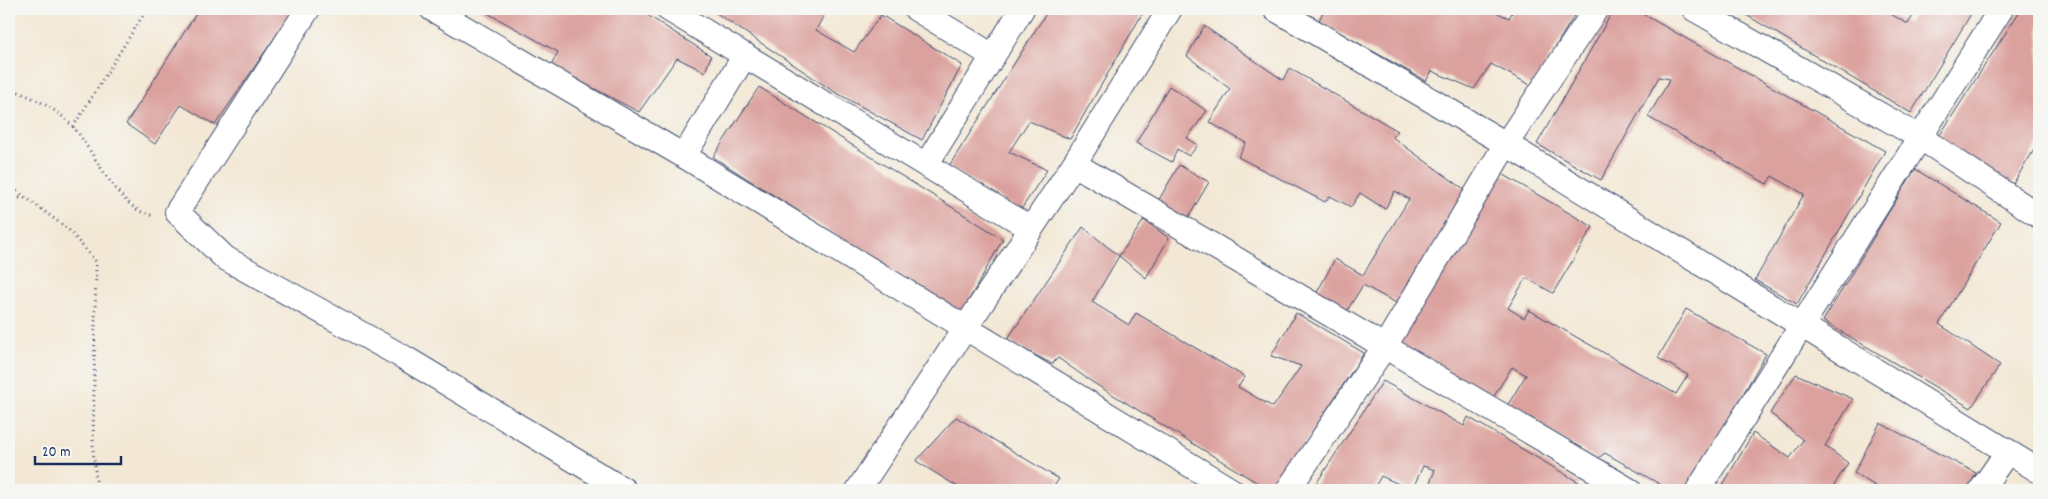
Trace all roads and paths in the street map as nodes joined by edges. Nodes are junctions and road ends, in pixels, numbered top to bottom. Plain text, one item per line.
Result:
1 (146, 9) edge
2 (308, 9) edge
3 (432, 9) edge
4 (668, 9) edge
5 (916, 9) edge
6 (1022, 9) edge
7 (1170, 9) edge
8 (1275, 9) edge
9 (1596, 9) edge
10 (1694, 9) edge
11 (2001, 9) edge
12 (745, 55) junction
13 (993, 56) junction
14 (9, 88) edge
15 (73, 128) junction
16 (1921, 138) junction
17 (1506, 144) junction
18 (684, 156) junction
19 (926, 164) junction
20 (1074, 164) junction
21 (9, 185) edge
22 (9, 198) edge
23 (26, 198) junction
24 (177, 212) junction
25 (2039, 216) edge
26 (1030, 228) junction
27 (964, 327) junction
28 (1802, 327) junction
29 (1386, 346) junction
30 (2008, 452) junction
31 (2039, 471) edge
32 (97, 490) edge
33 (624, 490) edge
34 (858, 490) edge
35 (1232, 490) edge
36 (1288, 490) edge
37 (1628, 490) edge
38 (1698, 490) edge
39 (1982, 490) edge

1 - 15 path
2 - 24 street
3 - 18 street
4 - 12 street
5 - 13 street
6 - 13 street
7 - 20 street
8 - 17 street
9 - 17 street
10 - 16 street
11 - 16 street
12 - 18 street
12 - 19 street
13 - 19 street
14 - 15 path
15 - 24 path
16 - 25 street
16 - 28 street
17 - 28 street
17 - 29 street
18 - 27 street
19 - 26 street
20 - 26 street
20 - 29 street
21 - 23 path
22 - 23 path
23 - 32 path
24 - 33 street
26 - 27 street
27 - 34 street
27 - 35 street
28 - 30 street
28 - 38 street
29 - 36 street
29 - 37 street
30 - 31 street
30 - 39 street

